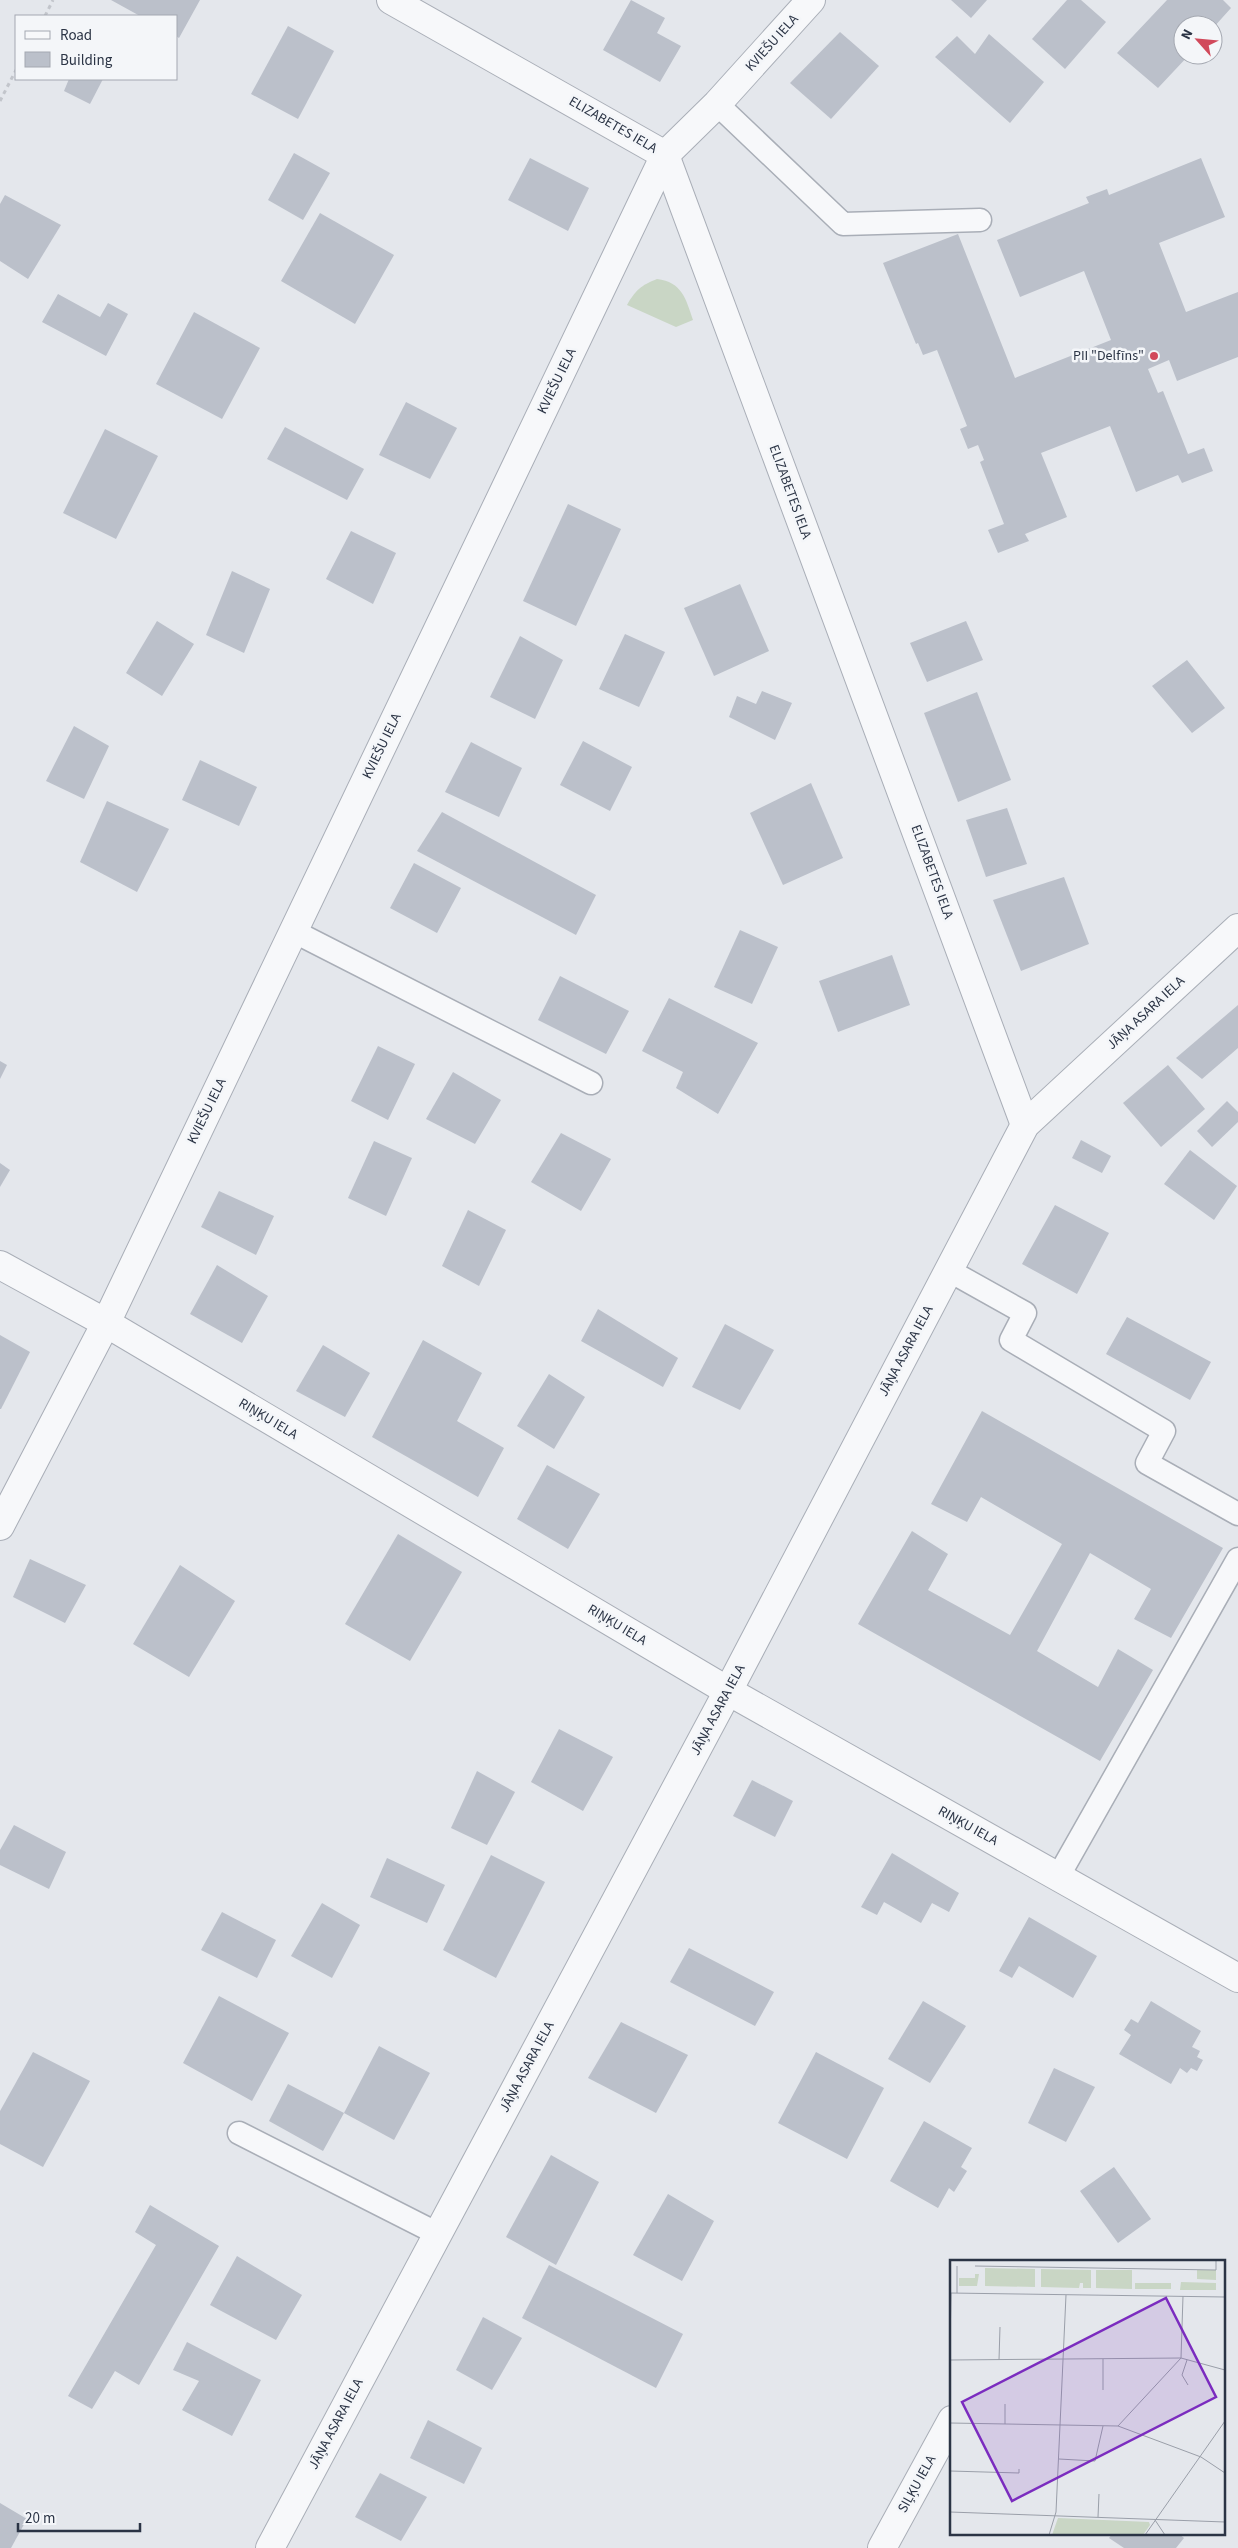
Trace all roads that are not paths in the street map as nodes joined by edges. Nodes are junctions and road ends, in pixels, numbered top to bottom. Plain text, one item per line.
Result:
1 (391, 0) edge
2 (811, 0) edge
3 (717, 104) junction
4 (665, 155) junction
5 (980, 220) dead end
6 (1238, 928) edge
7 (293, 931) junction
8 (591, 1083) dead end
9 (1025, 1125) junction
10 (0, 1265) edge
11 (948, 1270) junction
12 (106, 1323) junction
13 (1238, 1514) edge
14 (0, 1526) edge
15 (1238, 1559) edge
16 (728, 1691) junction
17 (1058, 1877) junction
18 (1238, 1978) edge
19 (239, 2133) dead end
20 (438, 2234) junction
21 (950, 2424) edge
22 (270, 2548) edge
23 (882, 2548) edge

1 - 4 street, ELIZABETES IELA
2 - 3 street, KVIEŠU IELA
3 - 4 street, KVIEŠU IELA
3 - 5 lane
4 - 7 street, KVIEŠU IELA
4 - 9 street, ELIZABETES IELA
6 - 9 street, JĀŅA ASARA IELA
7 - 8 lane
7 - 12 street, KVIEŠU IELA
9 - 11 street, JĀŅA ASARA IELA
10 - 12 street, RIŅĶU IELA
11 - 13 lane
11 - 16 street, JĀŅA ASARA IELA
12 - 14 street, KVIEŠU IELA
12 - 16 street, RIŅĶU IELA
15 - 17 lane
16 - 17 street, RIŅĶU IELA
16 - 20 street, JĀŅA ASARA IELA
17 - 18 street, RIŅĶU IELA
19 - 20 lane
20 - 22 street, JĀŅA ASARA IELA
21 - 23 street, SIĻĶU IELA

